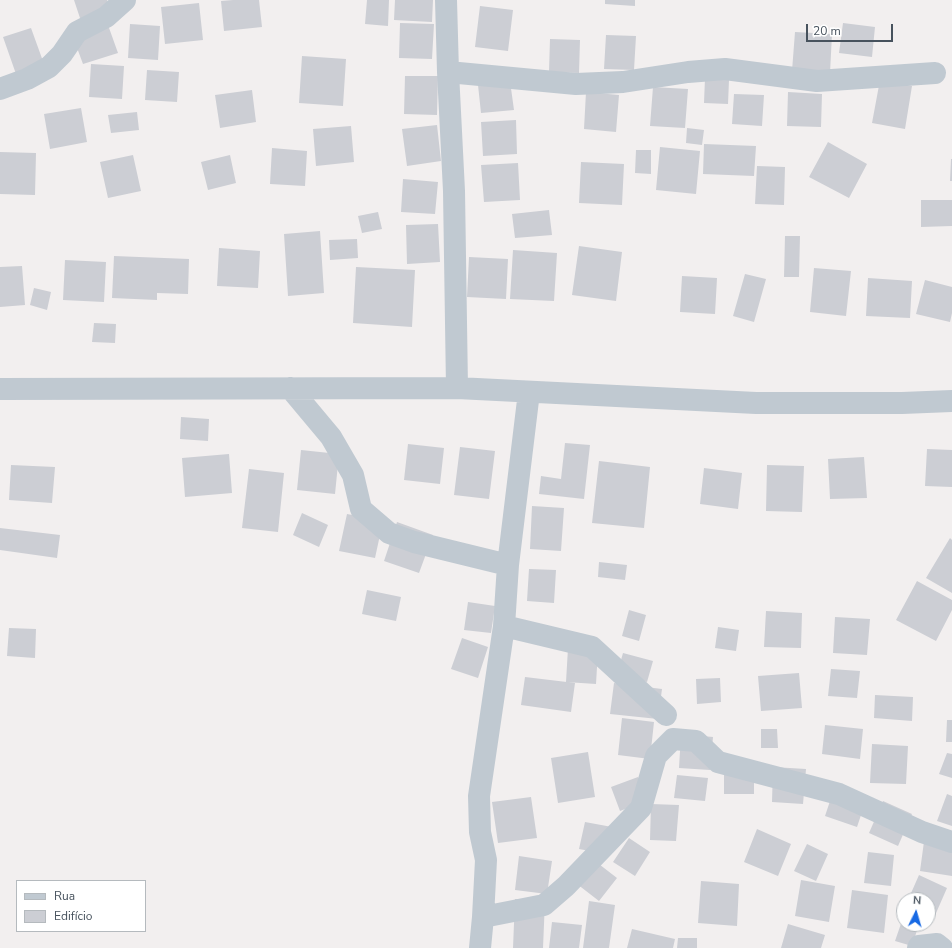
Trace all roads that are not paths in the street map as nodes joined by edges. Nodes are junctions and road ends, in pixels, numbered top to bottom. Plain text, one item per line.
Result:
1 (125, 0) edge
2 (446, 0) edge
3 (448, 72) junction
4 (935, 73) dead end
5 (0, 89) edge
6 (290, 388) junction
7 (457, 388) junction
8 (0, 389) edge
9 (529, 392) junction
10 (952, 401) edge
11 (508, 565) junction
12 (504, 626) junction
13 (666, 715) dead end
14 (952, 842) edge
15 (483, 917) junction
16 (480, 948) edge
17 (918, 948) edge
18 (942, 948) edge

1 - 5 street
2 - 3 street
3 - 4 street
3 - 7 street
6 - 7 street
6 - 8 street
6 - 11 street
7 - 9 street
9 - 10 street
9 - 11 street
11 - 12 street
12 - 13 street
12 - 15 street
14 - 15 street
15 - 16 street
17 - 18 street

